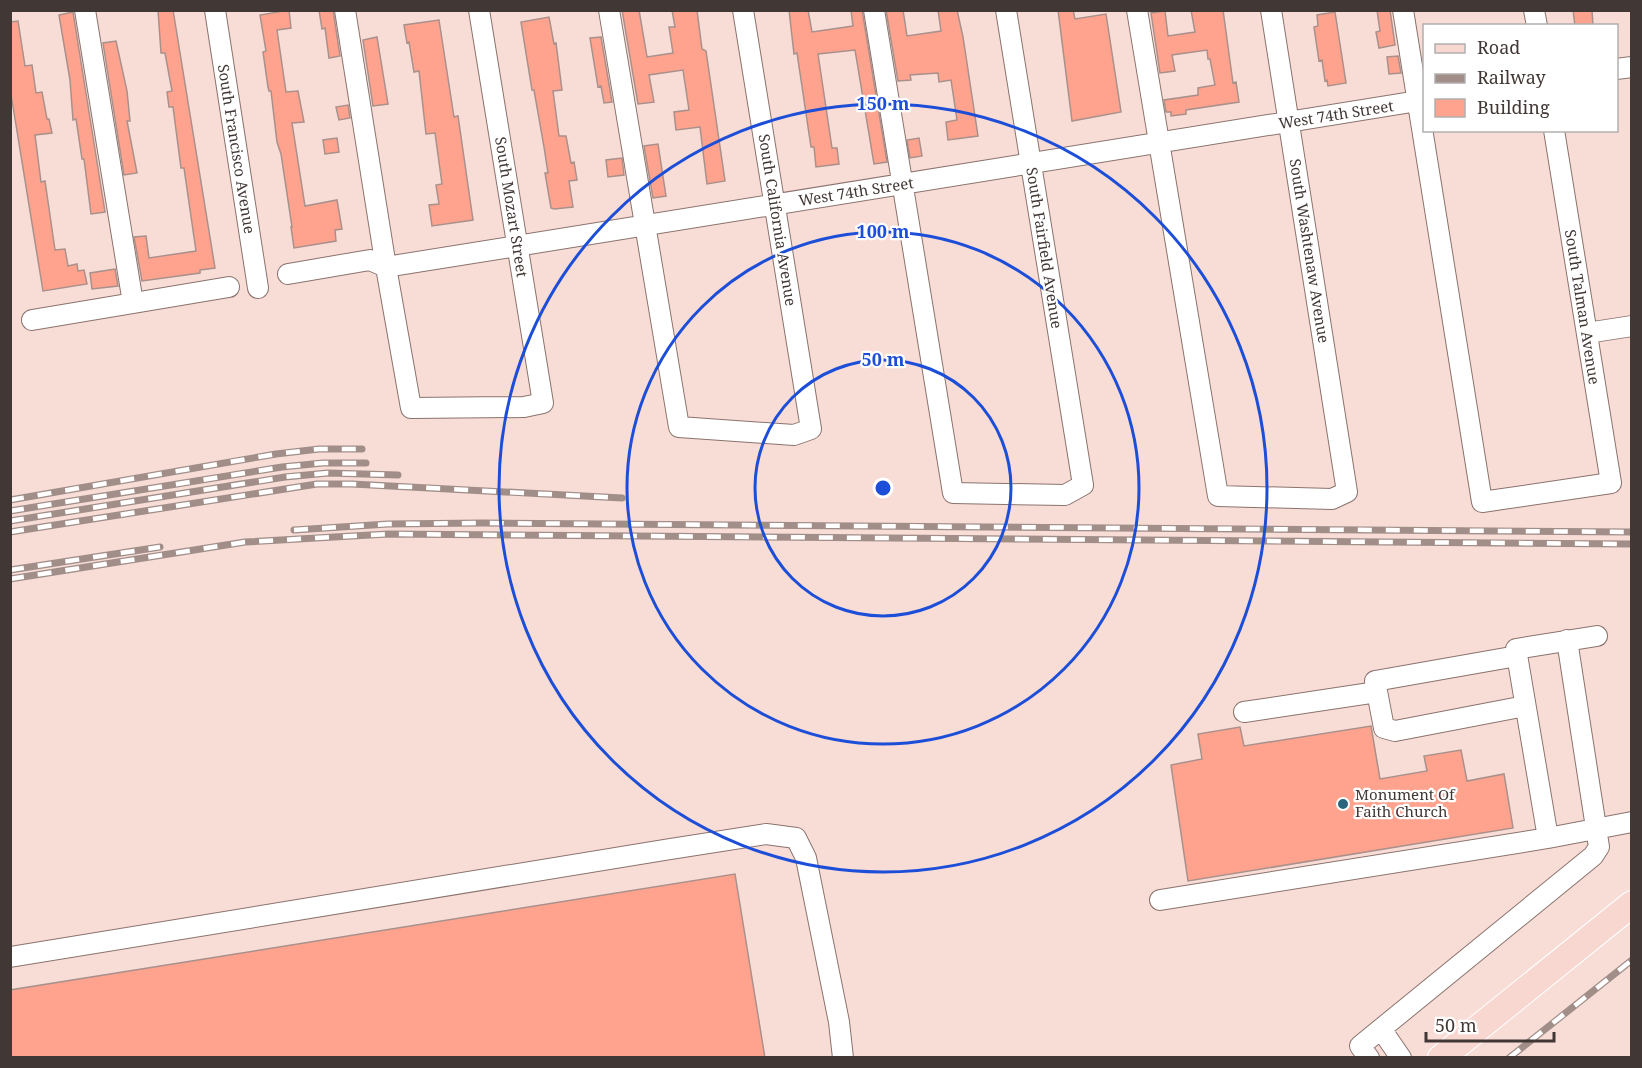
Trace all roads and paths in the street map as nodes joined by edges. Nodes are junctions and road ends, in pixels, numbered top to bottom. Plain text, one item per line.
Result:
1 (85, 10) edge
2 (214, 10) edge
3 (345, 10) edge
4 (479, 10) edge
5 (609, 10) edge
6 (743, 10) edge
7 (874, 10) edge
8 (1006, 10) edge
9 (1137, 10) edge
10 (1271, 10) edge
11 (1403, 10) edge
12 (1421, 101) edge
13 (1289, 122) junction
14 (1426, 132) edge
15 (1554, 132) edge
16 (1159, 143) junction
17 (1030, 164) junction
18 (902, 184) junction
19 (775, 205) junction
20 (646, 226) junction
21 (517, 246) junction
22 (386, 267) junction
23 (288, 274) dead end
24 (229, 286) dead end
25 (258, 288) dead end
26 (133, 303) junction
27 (32, 320) dead end
28 (1632, 326) edge
29 (1587, 333) junction
30 (1597, 636) dead end
31 (1566, 640) junction
32 (1517, 656) junction
33 (1377, 692) junction
34 (1525, 706) junction
35 (1244, 712) dead end
36 (1632, 822) edge
37 (1596, 830) junction
38 (1548, 838) junction
39 (1160, 900) dead end
40 (1632, 904) edge
41 (10, 957) edge
42 (1381, 1029) junction
43 (1365, 1052) edge
44 (843, 1058) edge
45 (1401, 1058) edge
46 (1441, 1058) edge

1 - 26 street
2 - 25 street, South Francisco Avenue
3 - 22 street
4 - 21 street, South Mozart Street
5 - 20 street
6 - 19 street, South California Avenue
7 - 18 street
8 - 17 street, South Fairfield Avenue
9 - 16 street
10 - 13 street, South Washtenaw Avenue
11 - 12 street
12 - 13 street, West 74th Street
13 - 16 street, West 74th Street
13 - 16 street, South Washtenaw Avenue
14 - 29 street, South Talman Avenue
15 - 29 street, South Talman Avenue
16 - 17 street, West 74th Street
17 - 18 street, West 74th Street
17 - 18 street, South Fairfield Avenue
18 - 19 street, West 74th Street
19 - 20 street, West 74th Street
19 - 20 street, South California Avenue
20 - 21 street, West 74th Street
21 - 22 street, West 74th Street
21 - 22 street, South Mozart Street
22 - 23 street, West 74th Street
24 - 26 street
26 - 27 street
28 - 29 street
30 - 31 street
31 - 32 street
31 - 37 street
32 - 33 street
32 - 34 street
33 - 34 street
33 - 35 street
34 - 38 street
36 - 37 street
37 - 38 street
37 - 42 street
38 - 39 street
40 - 46 main road
41 - 44 street
42 - 43 street
42 - 45 street

